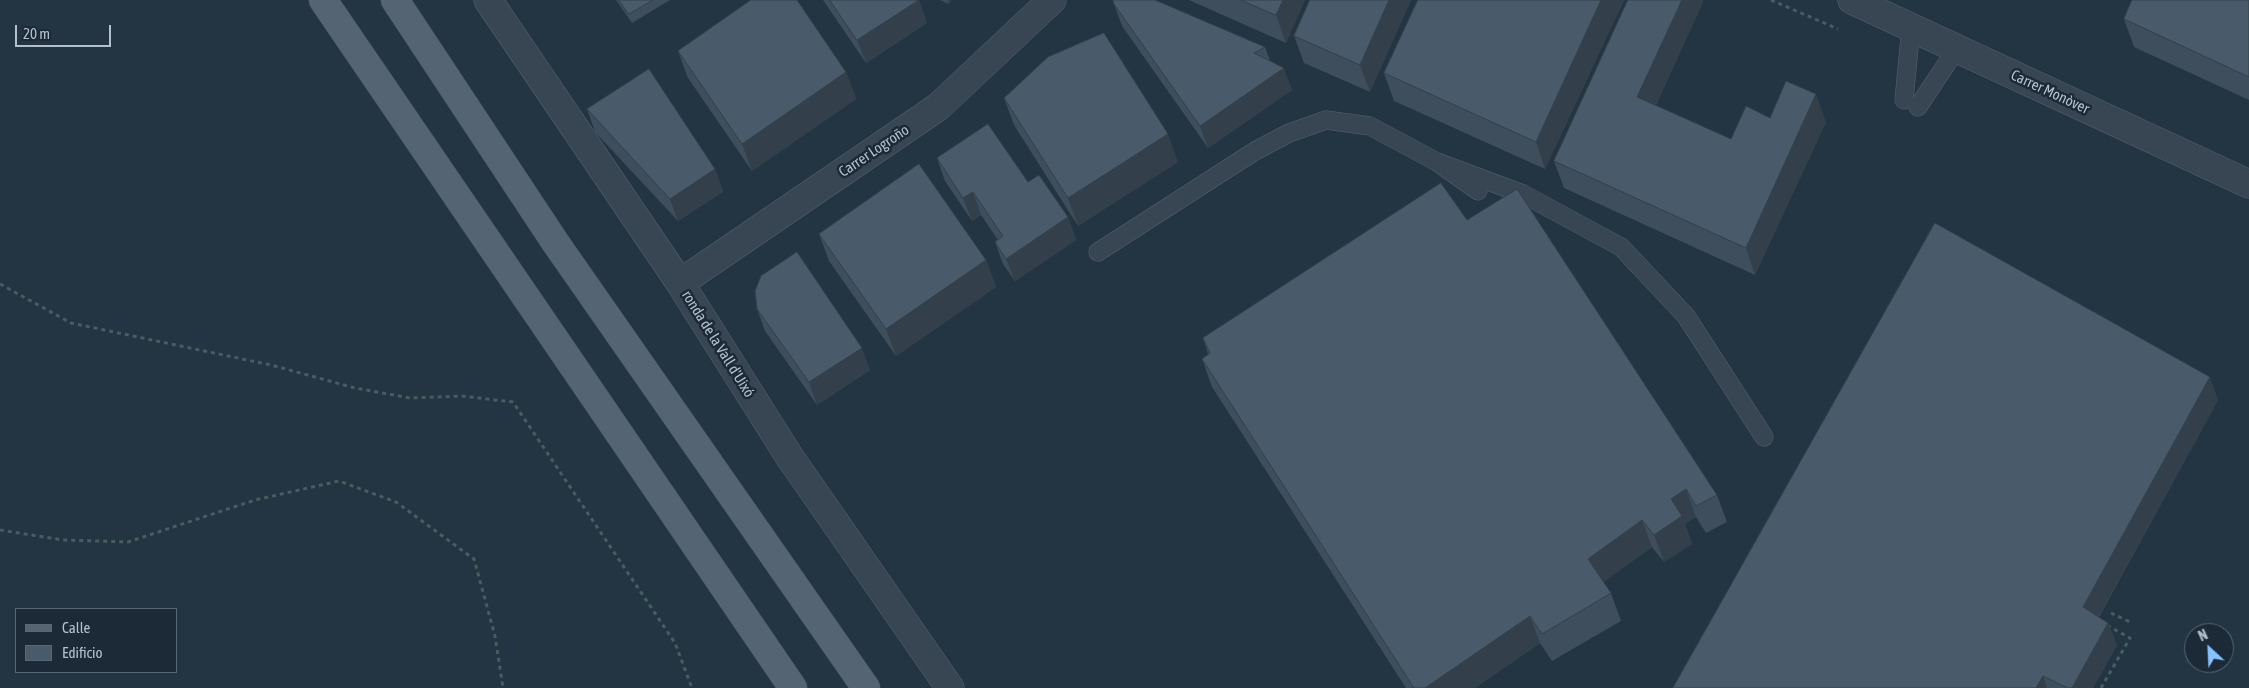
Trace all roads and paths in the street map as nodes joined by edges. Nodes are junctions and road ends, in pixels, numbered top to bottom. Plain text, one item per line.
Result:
1 (323, 0) edge
2 (396, 0) edge
3 (488, 0) edge
4 (1052, 0) edge
5 (1852, 0) edge
6 (1911, 27) junction
7 (1957, 48) junction
8 (1437, 162) junction
9 (2249, 184) edge
10 (1478, 192) dead end
11 (1098, 252) dead end
12 (680, 283) junction
13 (0, 284) edge
14 (1764, 437) dead end
15 (0, 530) edge
16 (2111, 613) dead end
17 (2130, 622) dead end
18 (2105, 625) edge
19 (503, 688) edge
20 (692, 688) edge
21 (793, 688) edge
22 (866, 688) edge
23 (950, 688) edge
24 (2101, 688) edge

1 - 21 main road
2 - 22 main road
3 - 12 street, ronda de la Vall d'Uixó
4 - 12 street, Carrer Logroño
5 - 6 street, Carrer Monòver
6 - 7 street, Carrer Monòver
6 - 7 lane
7 - 9 street, Carrer Monòver
8 - 10 lane
8 - 11 lane
8 - 14 lane
12 - 23 street, ronda de la Vall d'Uixó
13 - 20 path
15 - 19 path
16 - 17 path
18 - 24 path

